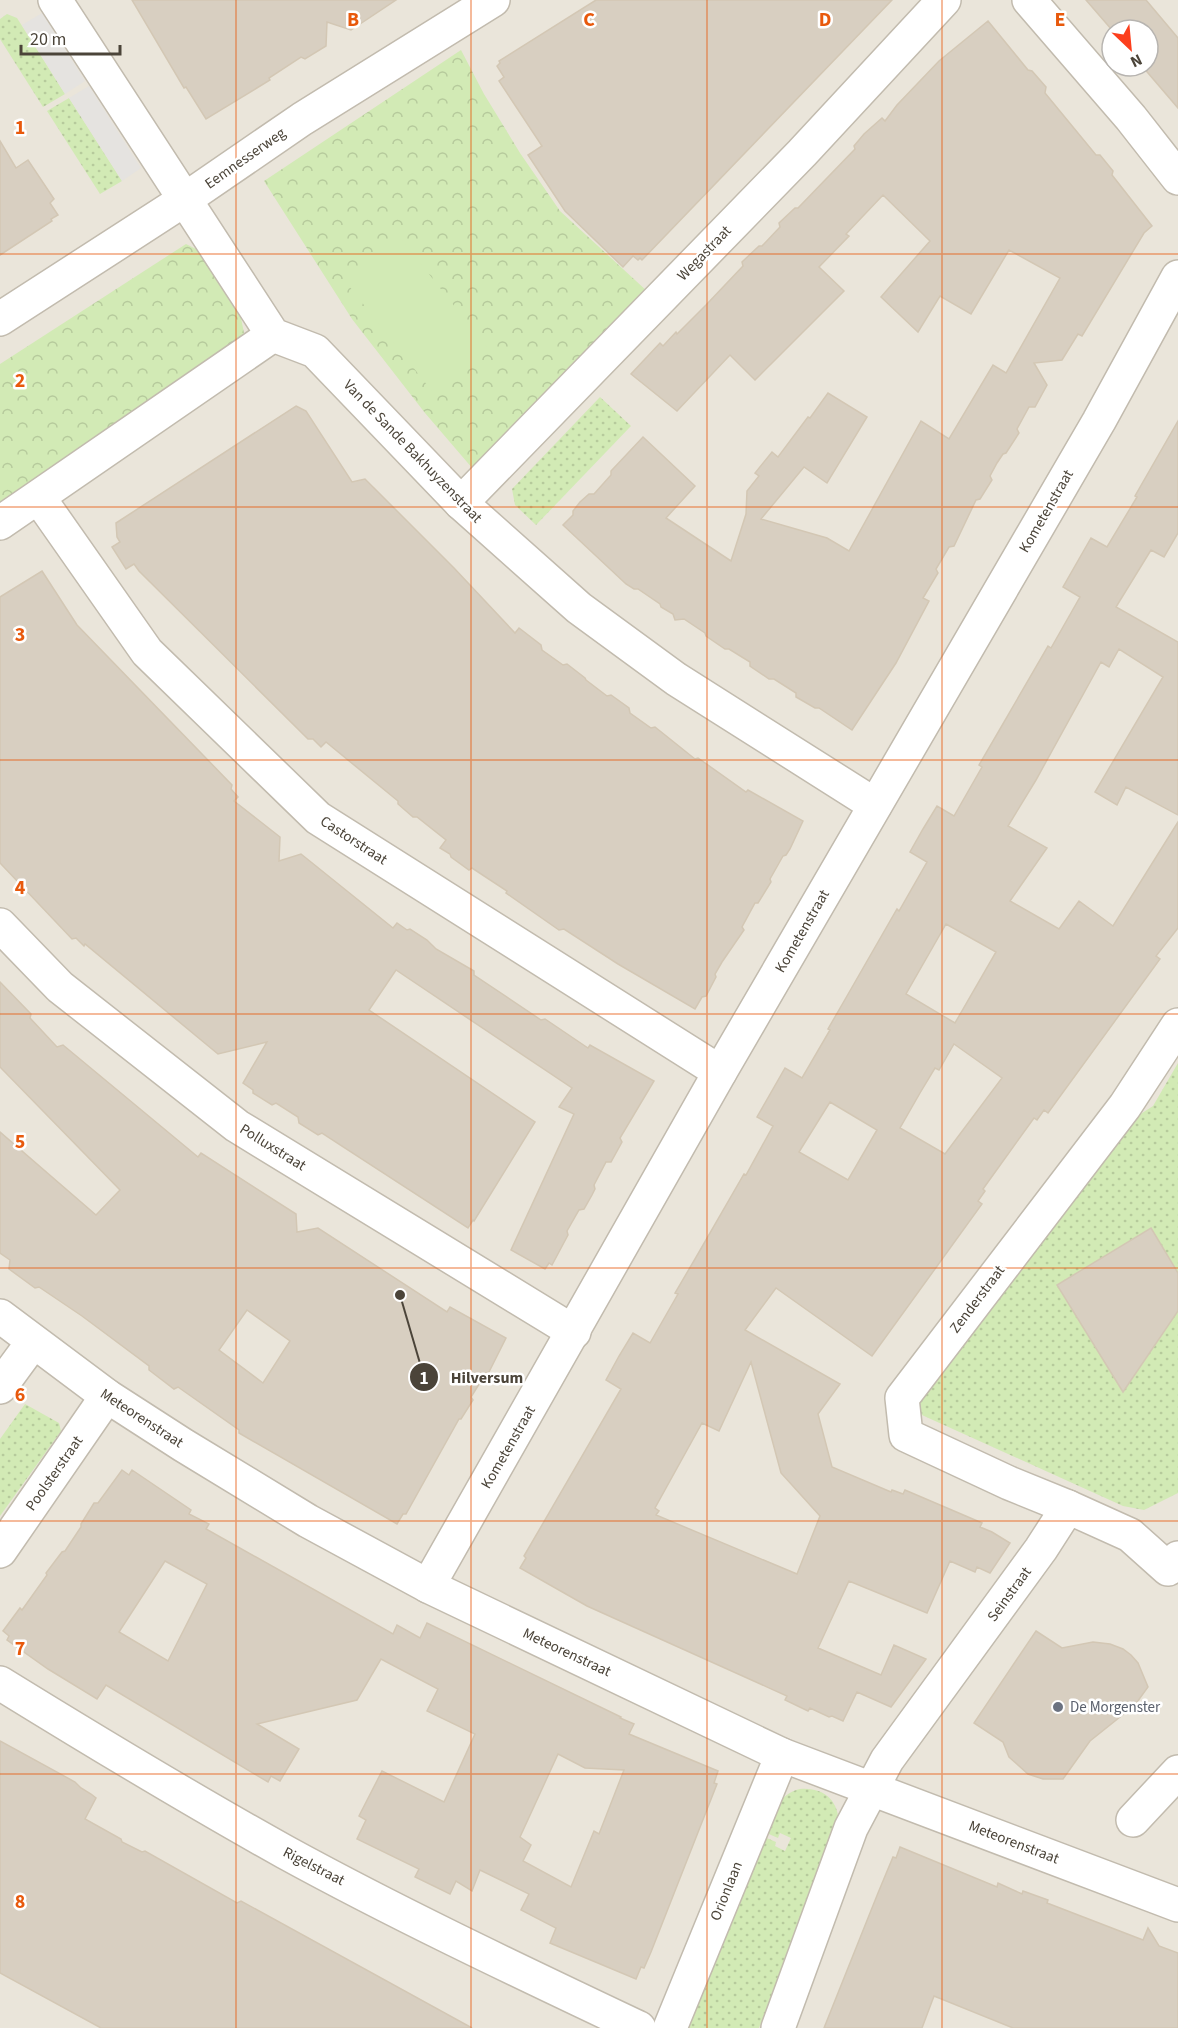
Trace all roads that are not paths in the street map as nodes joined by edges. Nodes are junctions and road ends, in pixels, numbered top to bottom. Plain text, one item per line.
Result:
1 (55, 0) edge
2 (493, 0) edge
3 (944, 0) edge
4 (1029, 0) edge
5 (1178, 178) edge
6 (184, 200) junction
7 (1178, 277) edge
8 (0, 319) edge
9 (273, 335) junction
10 (39, 498) junction
11 (461, 503) junction
12 (0, 523) edge
13 (875, 805) junction
14 (0, 925) edge
15 (1178, 1025) edge
16 (720, 1072) junction
17 (0, 1316) edge
18 (574, 1332) junction
19 (33, 1342) junction
20 (0, 1387) edge
21 (107, 1396) junction
22 (1068, 1507) junction
23 (0, 1551) edge
24 (1175, 1568) edge
25 (428, 1586) junction
26 (0, 1683) edge
27 (782, 1755) junction
28 (1178, 1772) edge
29 (873, 1788) junction
30 (1133, 1820) dead end
31 (1178, 1905) edge
32 (639, 2028) edge
33 (670, 2028) edge
34 (778, 2028) edge

1 - 6 street
2 - 6 street, Eemnesserweg
3 - 11 street, Wegastraat
4 - 5 street
6 - 8 street, Eemnesserweg
6 - 9 street
7 - 13 street, Kometenstraat
9 - 10 street
9 - 11 street, Van de Sande Bakhuyzenstraat
10 - 12 street
10 - 16 street, Castorstraat
11 - 13 street, Van de Sande Bakhuyzenstraat
13 - 16 street, Kometenstraat
14 - 18 street, Polluxstraat
15 - 22 street, Zenderstraat
16 - 18 street, Kometenstraat
17 - 19 street, Meteorenstraat
18 - 25 street, Kometenstraat
19 - 20 street
19 - 21 street, Meteorenstraat
21 - 23 street, Poolsterstraat
21 - 25 street, Meteorenstraat
22 - 24 street
22 - 29 street, Seinstraat
25 - 27 street, Meteorenstraat
26 - 32 street, Rigelstraat
27 - 29 street, Meteorenstraat
27 - 33 street, Orionlaan
28 - 30 street
29 - 31 street, Meteorenstraat
29 - 34 street

